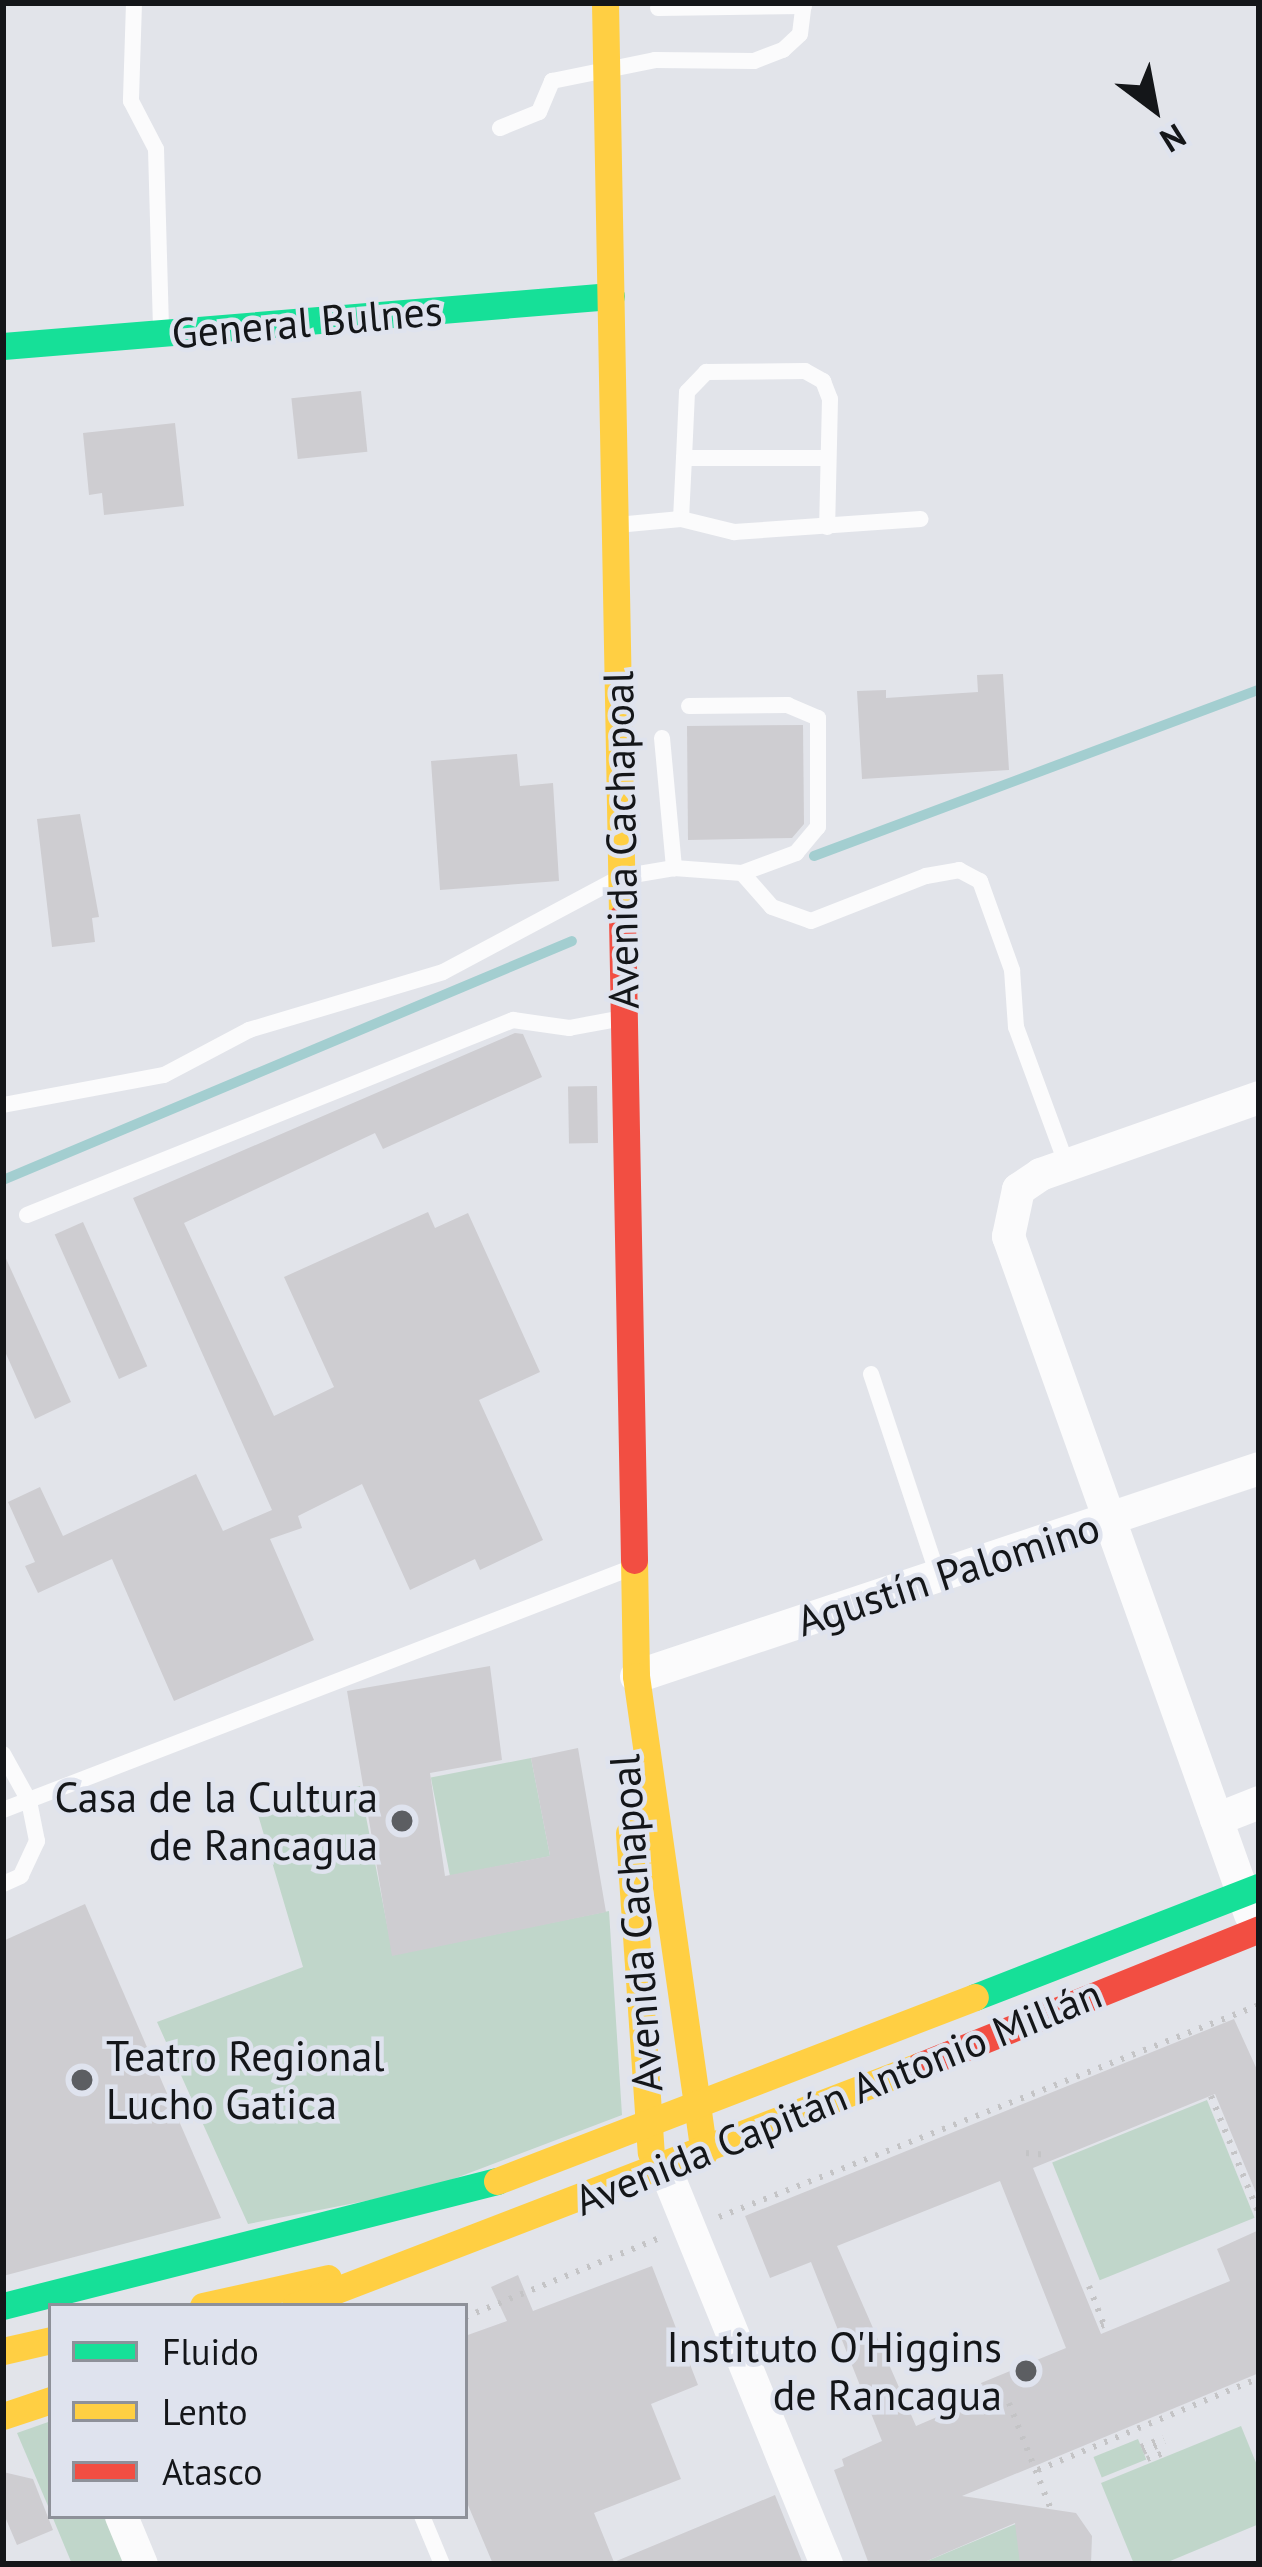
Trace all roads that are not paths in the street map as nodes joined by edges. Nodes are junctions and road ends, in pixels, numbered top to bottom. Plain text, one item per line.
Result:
1 (134, 3) edge
2 (605, 3) edge
3 (804, 5) edge
4 (658, 8) dead end
5 (607, 68) junction
6 (500, 128) dead end
7 (610, 296) junction
8 (161, 334) junction
9 (3, 346) edge
10 (684, 458) junction
11 (827, 458) junction
12 (681, 519) junction
13 (921, 519) dead end
14 (616, 525) junction
15 (827, 527) junction
16 (689, 706) dead end
17 (662, 738) dead end
18 (674, 868) junction
19 (742, 873) junction
20 (621, 878) junction
21 (625, 1018) junction
22 (1259, 1097) edge
23 (3, 1105) edge
24 (1065, 1160) junction
25 (27, 1215) dead end
26 (872, 1374) dead end
27 (1259, 1468) edge
28 (1110, 1521) junction
29 (638, 1567) junction
30 (939, 1579) junction
31 (636, 1676) junction
32 (3, 1754) edge
33 (28, 1801) junction
34 (1259, 1802) edge
35 (3, 1810) edge
36 (1216, 1819) junction
37 (3, 1884) edge
38 (1251, 1890) edge
39 (1258, 1933) edge
40 (694, 2106) junction
41 (651, 2123) junction
42 (704, 2153) junction
43 (658, 2172) junction
44 (415, 2258) junction
45 (216, 2303) edge
46 (303, 2303) edge
47 (3, 2306) edge
48 (48, 2341) edge
49 (3, 2351) edge
50 (48, 2401) edge
51 (3, 2416) edge
52 (122, 2519) edge
53 (423, 2519) edge
54 (141, 2564) edge
55 (442, 2564) edge
56 (826, 2564) edge

1 - 8 lane
2 - 5 main road, Avenida Cachapoal
3 - 4 lane
3 - 5 lane
5 - 6 lane
5 - 7 main road, Avenida Cachapoal
7 - 8 main road, General Bulnes
7 - 14 main road, Avenida Cachapoal
8 - 9 main road, General Bulnes
10 - 11 lane
10 - 11 lane
10 - 12 lane
11 - 15 lane
12 - 14 lane
12 - 15 lane
13 - 15 lane
14 - 20 main road, Avenida Cachapoal
16 - 19 lane
17 - 18 lane
18 - 19 lane
18 - 20 lane
19 - 24 lane
20 - 21 main road, Avenida Cachapoal
20 - 23 lane
21 - 25 lane
21 - 29 main road, Avenida Cachapoal
22 - 24 street
24 - 28 street
26 - 30 lane
27 - 28 street, Agustín Palomino
28 - 30 street, Agustín Palomino
28 - 36 street
29 - 31 main road, Avenida Cachapoal
29 - 33 lane
30 - 31 street, Agustín Palomino
31 - 40 main road, Avenida Cachapoal
31 - 41 main road, Avenida Cachapoal
32 - 33 lane
33 - 35 lane
33 - 37 lane
34 - 36 street
36 - 38 street
38 - 39 street
38 - 40 main road, Avenida Capitán Antonio Millán
39 - 42 main road, Avenida Capitán Antonio Millán
40 - 41 main road, Avenida Capitán Antonio Millán
40 - 42 main road, Avenida Cachapoal
41 - 43 main road, Avenida Cachapoal
41 - 47 main road, Avenida Capitán Antonio Millán
42 - 43 main road, Avenida Capitán Antonio Millán
43 - 44 main road, Avenida Capitán Antonio Millán
43 - 56 street
44 - 45 main road, Avenida Capitán Antonio Millán
44 - 46 main road, Avenida Capitán Antonio Millán
48 - 49 main road
50 - 51 main road
52 - 54 street
53 - 55 lane

